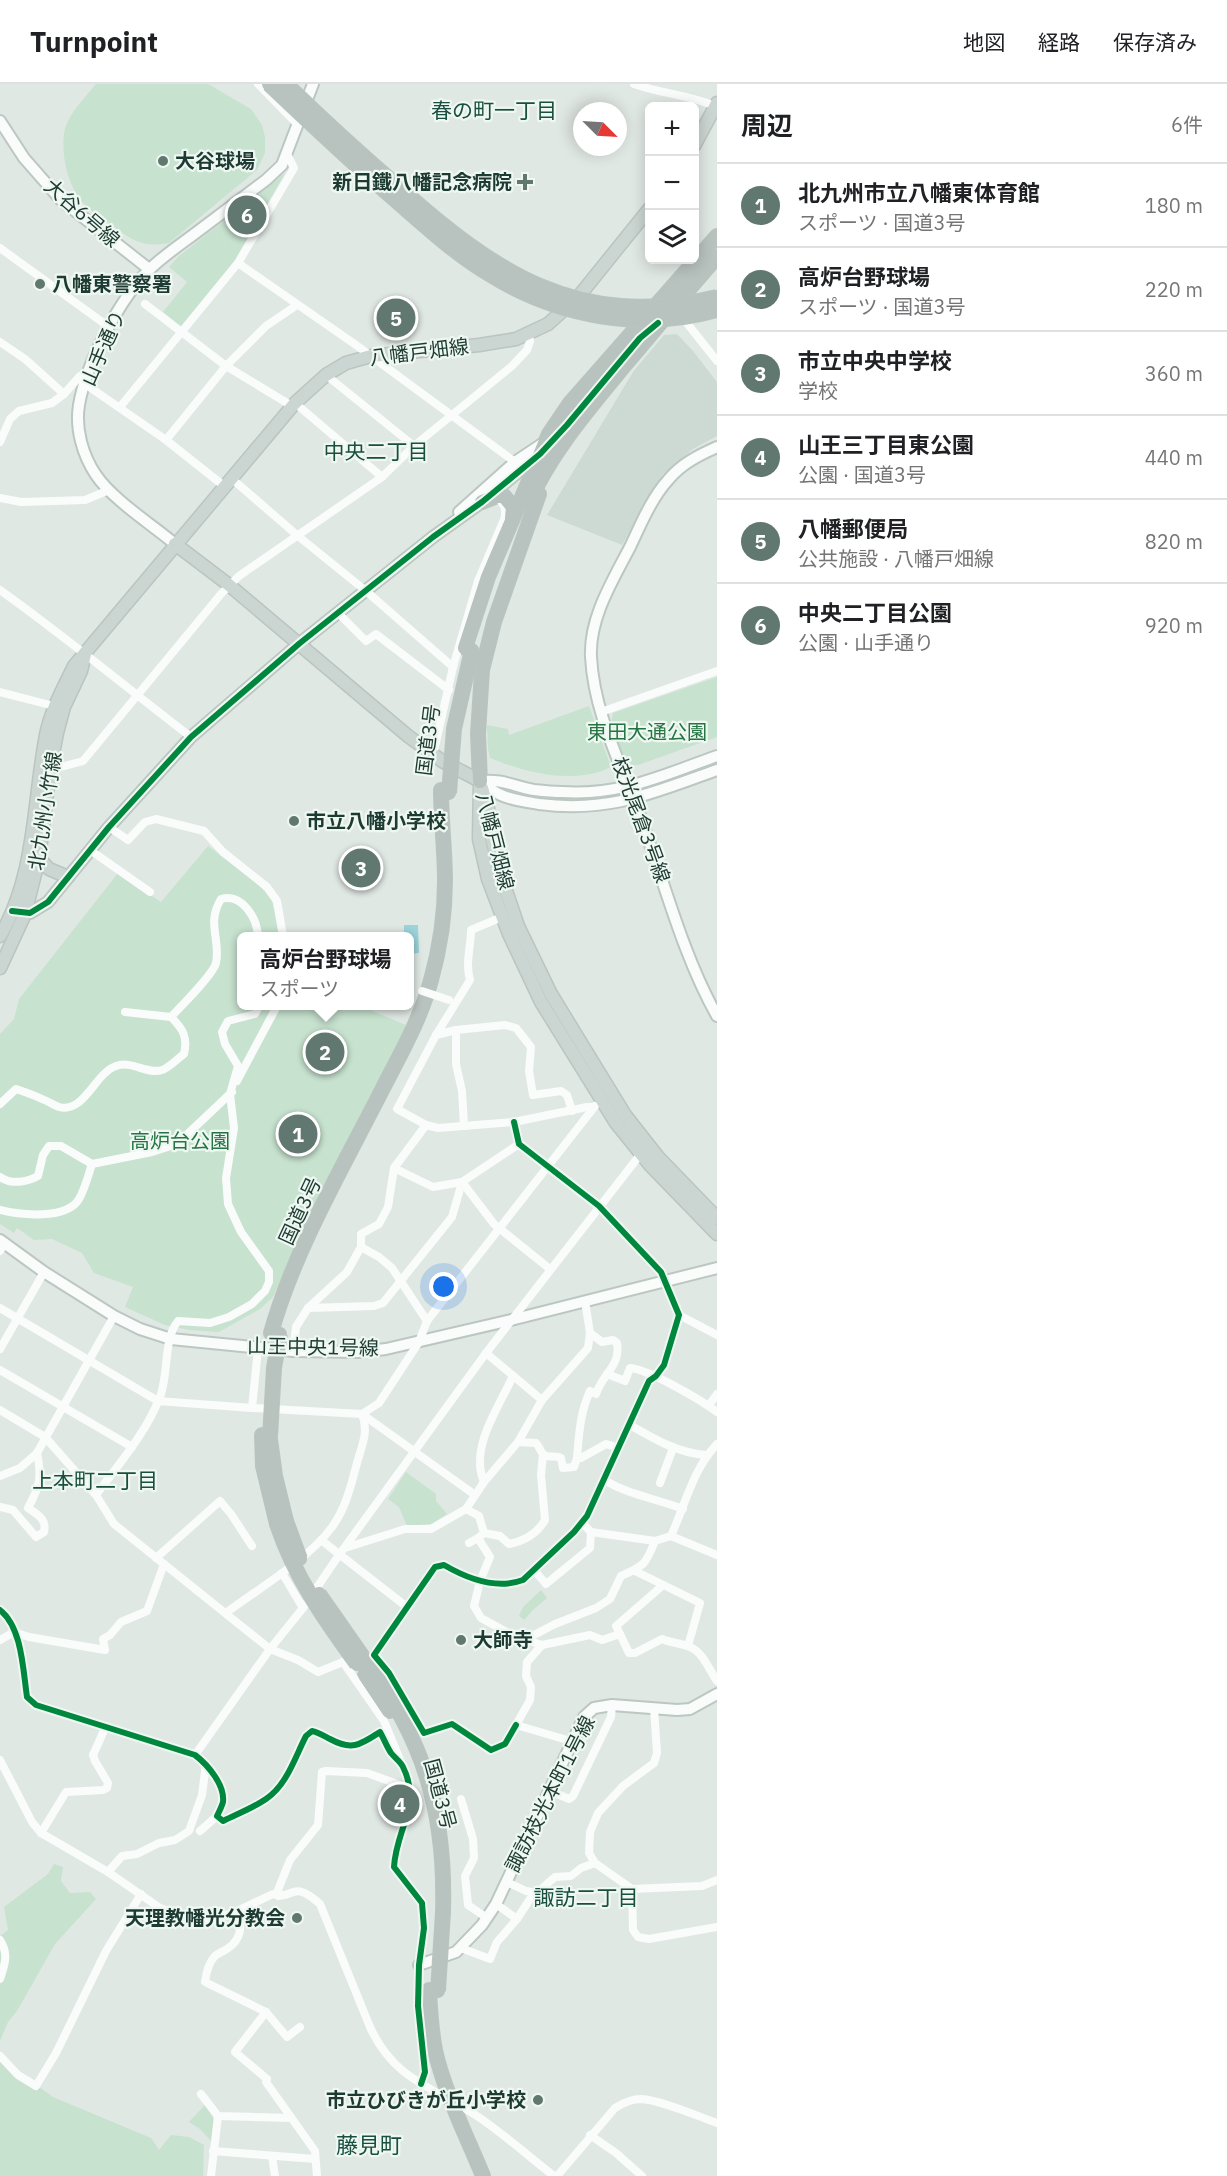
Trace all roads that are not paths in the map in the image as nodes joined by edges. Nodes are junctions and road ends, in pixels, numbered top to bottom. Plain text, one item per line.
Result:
1 (258, 84) edge
2 (269, 84) edge
3 (286, 84) edge
4 (313, 84) edge
5 (634, 84) edge
6 (716, 105) edge
7 (0, 121) edge
8 (298, 125) junction
9 (699, 137) edge
10 (287, 154) junction
11 (648, 210) edge
12 (717, 236) edge
13 (0, 248) edge
14 (717, 257) edge
15 (238, 263) junction
16 (149, 269) junction
17 (717, 297) edge
18 (145, 304) dead end
19 (297, 305) junction
20 (673, 307) junction
21 (717, 310) edge
22 (658, 323) junction
23 (109, 327) junction
24 (182, 332) junction
25 (529, 333) junction
26 (0, 342) edge
27 (371, 356) junction
28 (717, 361) edge
29 (226, 366) junction
30 (326, 375) junction
31 (85, 384) junction
32 (64, 394) junction
33 (294, 405) junction
34 (120, 407) junction
35 (585, 414) junction
36 (453, 416) junction
37 (166, 440) junction
38 (0, 442) edge
39 (414, 446) junction
40 (717, 447) edge
41 (533, 454) junction
42 (514, 462) junction
43 (548, 466) junction
44 (382, 477) junction
45 (227, 482) junction
46 (108, 490) junction
47 (0, 498) edge
48 (488, 500) junction
49 (512, 523) junction
50 (298, 536) junction
51 (433, 537) junction
52 (175, 544) junction
53 (229, 585) junction
54 (0, 590) edge
55 (366, 591) junction
56 (338, 613) junction
57 (300, 643) junction
58 (468, 649) junction
59 (86, 653) junction
60 (453, 667) junction
61 (717, 670) edge
62 (449, 690) junction
63 (0, 692) edge
64 (138, 697) junction
65 (54, 706) junction
66 (601, 712) junction
67 (191, 737) junction
68 (433, 755) junction
69 (717, 756) edge
70 (50, 770) junction
71 (717, 770) edge
72 (480, 781) junction
73 (628, 788) junction
74 (634, 799) junction
75 (109, 827) junction
76 (90, 850) junction
77 (39, 858) junction
78 (68, 877) junction
79 (150, 892) dead end
80 (12, 910) junction
81 (25, 914) junction
82 (502, 917) junction
83 (258, 932) edge
84 (282, 932) edge
85 (0, 936) edge
86 (0, 968) edge
87 (422, 991) dead end
88 (449, 1000) dead end
89 (257, 1010) edge
90 (274, 1010) edge
91 (125, 1012) dead end
92 (717, 1016) edge
93 (171, 1017) junction
94 (456, 1030) junction
95 (436, 1035) junction
96 (231, 1094) junction
97 (601, 1100) junction
98 (0, 1104) edge
99 (572, 1111) junction
100 (514, 1122) junction
101 (426, 1125) junction
102 (464, 1126) junction
103 (519, 1144) junction
104 (644, 1149) junction
105 (92, 1164) junction
106 (547, 1167) junction
107 (394, 1168) junction
108 (0, 1177) edge
109 (462, 1182) junction
110 (599, 1206) junction
111 (0, 1210) edge
112 (717, 1218) edge
113 (499, 1229) junction
114 (717, 1234) edge
115 (2, 1245) edge
116 (361, 1246) junction
117 (717, 1268) edge
118 (550, 1269) junction
119 (45, 1272) junction
120 (401, 1282) junction
121 (665, 1282) junction
122 (585, 1301) junction
123 (0, 1308) edge
124 (308, 1308) junction
125 (679, 1315) junction
126 (114, 1316) junction
127 (18, 1318) junction
128 (511, 1320) junction
129 (427, 1321) junction
130 (590, 1333) junction
131 (717, 1335) edge
132 (171, 1339) junction
133 (419, 1342) junction
134 (0, 1349) edge
135 (258, 1349) junction
136 (293, 1351) junction
137 (486, 1353) junction
138 (90, 1360) junction
139 (0, 1370) edge
140 (607, 1374) junction
141 (513, 1376) junction
142 (656, 1376) junction
143 (717, 1394) edge
144 (542, 1400) junction
145 (158, 1401) junction
146 (709, 1405) junction
147 (63, 1406) junction
148 (252, 1408) junction
149 (0, 1410) edge
150 (717, 1412) edge
151 (362, 1414) junction
152 (630, 1425) junction
153 (45, 1437) junction
154 (518, 1443) junction
155 (717, 1444) edge
156 (132, 1446) junction
157 (619, 1448) junction
158 (673, 1448) junction
159 (414, 1452) junction
160 (38, 1453) junction
161 (543, 1454) junction
162 (706, 1455) junction
163 (577, 1458) junction
164 (0, 1476) edge
165 (604, 1480) junction
166 (484, 1482) junction
167 (660, 1483) dead end
168 (96, 1495) junction
169 (475, 1495) junction
170 (0, 1507) edge
171 (466, 1509) junction
172 (683, 1509) junction
173 (582, 1523) junction
174 (591, 1532) junction
175 (481, 1536) junction
176 (671, 1536) junction
177 (321, 1540) junction
178 (655, 1541) junction
179 (469, 1543) dead end
180 (252, 1546) dead end
181 (342, 1552) junction
182 (716, 1552) edge
183 (156, 1558) junction
184 (164, 1564) junction
185 (534, 1570) junction
186 (635, 1571) junction
187 (282, 1573) junction
188 (480, 1581) junction
189 (663, 1586) junction
190 (407, 1607) junction
191 (303, 1608) junction
192 (0, 1610) edge
193 (226, 1614) junction
194 (14, 1632) junction
195 (620, 1634) junction
196 (514, 1636) junction
197 (0, 1640) edge
198 (542, 1645) junction
199 (688, 1646) junction
200 (270, 1649) junction
201 (359, 1660) junction
202 (717, 1681) edge
203 (717, 1694) edge
204 (612, 1705) junction
205 (654, 1708) junction
206 (516, 1725) junction
207 (106, 1726) junction
208 (574, 1742) junction
209 (195, 1755) junction
210 (0, 1760) edge
211 (206, 1764) junction
212 (403, 1766) junction
213 (411, 1789) junction
214 (550, 1791) junction
215 (461, 1799) dead end
216 (217, 1816) junction
217 (200, 1831) dead end
218 (41, 1833) junction
219 (595, 1863) junction
220 (108, 1872) junction
221 (717, 1880) edge
222 (507, 1882) junction
223 (632, 1889) junction
224 (537, 1893) junction
225 (141, 1894) junction
226 (279, 1896) junction
227 (496, 1904) junction
228 (237, 1911) junction
229 (487, 1918) junction
230 (517, 1919) junction
231 (717, 1927) edge
232 (0, 1940) edge
233 (461, 1948) junction
234 (419, 1965) junction
235 (0, 1978) edge
236 (266, 2012) junction
237 (300, 2027) dead end
238 (0, 2056) edge
239 (421, 2084) junction
240 (201, 2094) dead end
241 (459, 2106) junction
242 (218, 2116) junction
243 (291, 2118) junction
244 (717, 2123) edge
245 (590, 2135) junction
246 (213, 2151) junction
247 (272, 2156) junction
248 (315, 2159) junction
249 (211, 2176) edge
250 (275, 2176) edge
251 (317, 2176) edge
252 (483, 2176) edge
253 (492, 2176) edge
254 (555, 2176) edge
255 (642, 2176) edge

1 - 8 street
2 - 21 highway, bridge
3 - 17 highway, bridge
4 - 8 street, 山手通り
5 - 6 street
6 - 9 main road
7 - 16 street, 大谷6号線
8 - 10 street, 山手通り
10 - 15 street
10 - 16 street, 山手通り
11 - 25 main road, 八幡戸畑線
12 - 41 highway, 国道3号
13 - 23 street
14 - 20 highway, 国道3号
15 - 19 street
15 - 24 street
16 - 23 street, 山手通り
18 - 24 street
19 - 27 street
19 - 29 street
20 - 22 highway, 国道3号
20 - 28 street
22 - 35 highway, 国道3号
22 - 41 street
23 - 31 street, 山手通り
24 - 29 street
24 - 34 street
25 - 27 main road, 八幡戸畑線
25 - 36 street
26 - 32 street
27 - 30 main road, 八幡戸畑線
27 - 36 street
29 - 33 street
29 - 37 street
30 - 33 main road, 八幡戸畑線
30 - 39 street
31 - 32 street
31 - 34 street
31 - 46 street, 山手通り
32 - 38 street
33 - 44 street
33 - 45 main road, 八幡戸畑線
34 - 37 street
35 - 43 highway, 国道3号
35 - 72 highway
36 - 39 street
36 - 42 street
37 - 45 street
39 - 44 street
40 - 66 street, 枝光尾倉3号線
41 - 42 street
41 - 43 street
41 - 48 street
41 - 49 highway, 国道3号
42 - 51 street
43 - 58 highway, 国道3号
44 - 50 street
45 - 50 street
45 - 52 main road, 八幡戸畑線
46 - 47 street
46 - 52 street, 山手通り
48 - 49 highway
48 - 51 street
48 - 60 street
49 - 58 highway, 国道3号
50 - 53 street
50 - 55 street
51 - 55 street
52 - 53 main road
52 - 59 main road, 北九州小竹線
53 - 57 main road
53 - 64 street
54 - 59 street
55 - 56 street
55 - 60 street
56 - 57 street
56 - 62 street
57 - 67 street
57 - 68 main road
58 - 201 highway, 国道3号, bridge
59 - 64 street
59 - 65 main road, 北九州小竹線
59 - 70 main road, 北九州小竹線
60 - 62 street
61 - 66 street
62 - 68 street
63 - 65 street
64 - 67 street
64 - 70 street
65 - 80 main road, 北九州小竹線
66 - 73 street, 枝光尾倉3号線
67 - 75 street
68 - 72 main road
69 - 73 street
70 - 77 main road, 北九州小竹線
71 - 74 street
72 - 73 street
72 - 74 street
72 - 82 main road, 八幡戸畑線
72 - 97 main road, 八幡戸畑線
73 - 74 street, 枝光尾倉3号線
74 - 92 street, 枝光尾倉3号線
75 - 76 street
75 - 84 street
76 - 78 street
76 - 79 street
77 - 78 main road
77 - 81 main road, 北九州小竹線
78 - 81 street
80 - 81 street
80 - 85 main road, 北九州小竹線
81 - 86 main road, 北九州小竹線
82 - 95 street
82 - 97 main road, 八幡戸畑線
83 - 93 street
87 - 88 street, bridge
89 - 96 street
90 - 96 street
91 - 93 street
93 - 98 street
94 - 95 street
94 - 99 street
94 - 102 street
95 - 101 street
96 - 105 street
96 - 132 street
97 - 99 street
97 - 104 main road, 八幡戸畑線
97 - 106 street
99 - 100 street
100 - 102 street
100 - 103 street
101 - 102 street
101 - 107 street
103 - 106 street
103 - 109 street
104 - 110 street
104 - 112 main road, 八幡戸畑線
104 - 114 main road, 八幡戸畑線
105 - 108 street
105 - 111 street
106 - 110 street
106 - 113 street
107 - 109 street
107 - 116 street
109 - 113 street
109 - 120 street
110 - 118 street
110 - 121 street
113 - 118 street
113 - 129 street
115 - 119 street, 山王中央1号線
116 - 120 street
116 - 124 street
117 - 121 street, 山王中央1号線
118 - 128 street
119 - 126 street, 山王中央1号線
119 - 127 street
120 - 124 street
120 - 129 street
121 - 122 street, 山王中央1号線
121 - 125 street
122 - 128 street, 山王中央1号線
122 - 130 street
123 - 127 street
124 - 136 street
125 - 131 street
125 - 142 street
126 - 132 street, 山王中央1号線
126 - 138 street
127 - 134 street
127 - 138 street
128 - 133 street, 山王中央1号線
128 - 137 street
129 - 133 street
130 - 140 street
130 - 144 street
132 - 135 street, 山王中央1号線
132 - 145 street
133 - 136 street, 山王中央1号線
133 - 151 street
135 - 136 street, 山王中央1号線
135 - 148 street
137 - 141 street
137 - 159 street
138 - 145 street
138 - 147 street
139 - 147 street
140 - 142 street
140 - 163 street
141 - 144 street
141 - 166 street
142 - 146 street
142 - 152 street
143 - 146 street
144 - 154 street
145 - 148 street
145 - 156 street
146 - 150 street
147 - 153 street
147 - 156 street
148 - 151 street
149 - 153 street
151 - 159 street
151 - 177 street
152 - 157 street
152 - 158 street
153 - 160 street
153 - 168 street
154 - 161 street
154 - 166 street
155 - 162 street
156 - 168 street
157 - 163 street
157 - 165 street
158 - 162 street
158 - 167 street
159 - 169 street
159 - 181 street
160 - 164 street
160 - 170 street
161 - 163 street
161 - 175 street
162 - 172 street
165 - 172 street
165 - 173 street
166 - 169 street
168 - 183 street
169 - 171 street
171 - 175 street
171 - 181 street
172 - 176 street
173 - 174 street
173 - 185 street
174 - 178 street
174 - 185 street
175 - 179 street
175 - 188 street
176 - 178 street
176 - 182 street
177 - 181 street
177 - 187 street
178 - 186 street
180 - 183 street
181 - 190 street
181 - 191 street
183 - 184 street
184 - 193 street
184 - 194 street
185 - 188 street
186 - 189 street
186 - 196 street
187 - 191 street
187 - 193 street
188 - 190 street
188 - 196 street
189 - 195 street
189 - 199 street
190 - 201 street
191 - 200 street
192 - 194 street
193 - 200 street
194 - 197 street
194 - 207 street
195 - 198 street
195 - 199 street
196 - 198 street
198 - 206 street
199 - 202 street
200 - 201 street
200 - 209 street
201 - 206 street
201 - 212 street
201 - 241 highway, 国道3号, bridge
203 - 205 street, 諏訪枝光本町1号線
204 - 205 street, 諏訪枝光本町1号線
204 - 208 street, 諏訪枝光本町1号線
204 - 214 street
205 - 219 street
206 - 208 street
207 - 209 street
207 - 218 street
208 - 214 street, 諏訪枝光本町1号線
209 - 211 street
210 - 218 street
211 - 216 street
211 - 220 street
212 - 213 street
212 - 216 street
213 - 226 street
213 - 234 street
214 - 222 street, 諏訪枝光本町1号線
215 - 229 street
216 - 217 street
218 - 220 street
219 - 223 street
219 - 224 street
220 - 225 street
221 - 223 street
222 - 224 street
222 - 227 street, 諏訪枝光本町1号線
223 - 231 street
224 - 230 street
225 - 228 street
225 - 238 street
226 - 228 street
226 - 239 street
227 - 229 street, 諏訪枝光本町1号線
227 - 230 street
228 - 236 street
229 - 233 street, 諏訪枝光本町1号線
230 - 233 street
232 - 235 street
233 - 234 street, 諏訪枝光本町1号線
234 - 239 street
236 - 237 street
236 - 243 street
239 - 241 street
240 - 242 street
241 - 252 highway, 国道3号
241 - 253 highway, 国道3号
241 - 254 street
242 - 243 street
242 - 246 street
243 - 248 street
244 - 245 street
245 - 254 street
245 - 255 street
246 - 247 street
246 - 249 street
247 - 248 street
247 - 250 street
248 - 251 street

